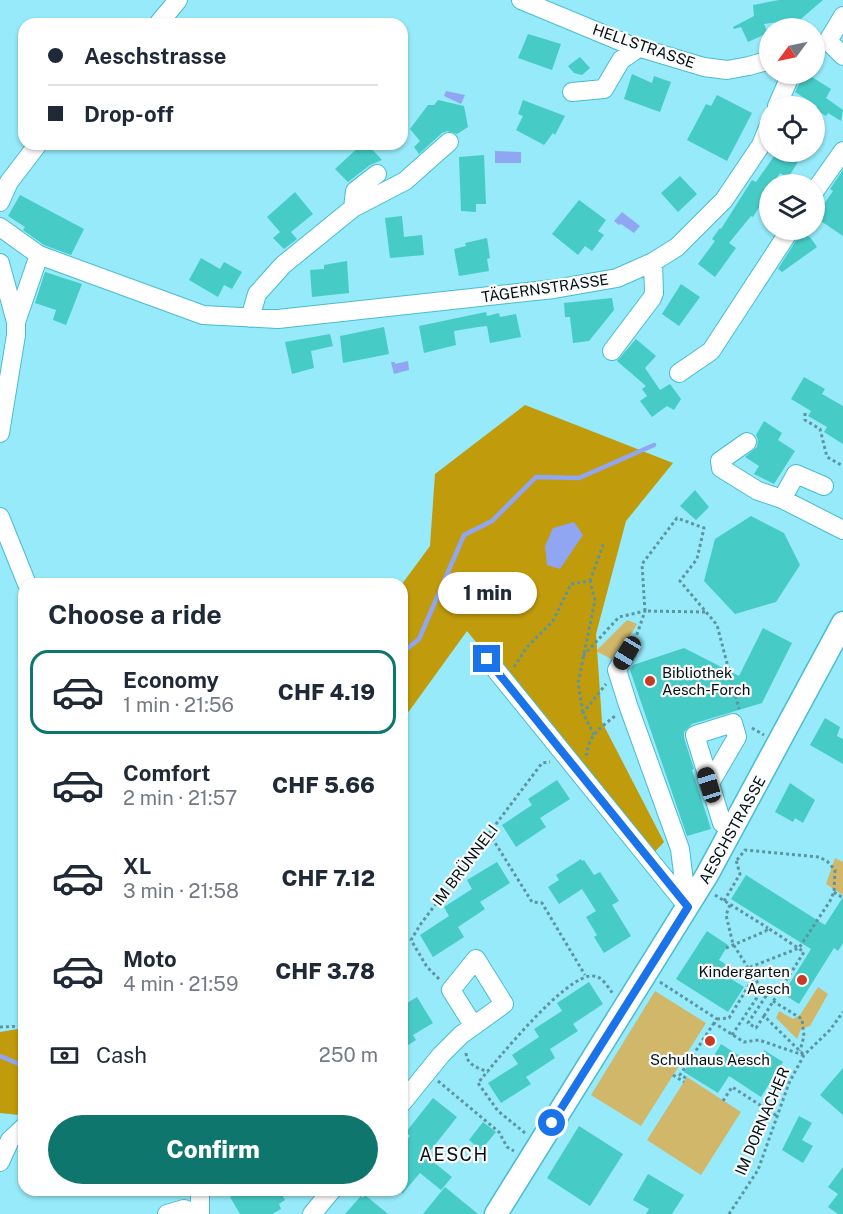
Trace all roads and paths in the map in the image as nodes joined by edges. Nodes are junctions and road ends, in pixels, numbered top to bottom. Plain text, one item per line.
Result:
1 (178, 0) edge
2 (522, 0) edge
3 (843, 16) edge
4 (163, 18) edge
5 (825, 38) edge
6 (825, 45) edge
7 (640, 48) junction
8 (843, 56) edge
9 (759, 63) edge
10 (572, 92) dead end
11 (449, 142) dead end
12 (759, 146) edge
13 (33, 150) edge
14 (843, 151) edge
15 (377, 174) dead end
16 (825, 176) edge
17 (0, 201) edge
18 (353, 208) junction
19 (0, 227) edge
20 (783, 240) edge
21 (39, 255) junction
22 (653, 262) junction
23 (0, 263) edge
24 (250, 318) junction
25 (16, 322) junction
26 (612, 351) dead end
27 (679, 373) dead end
28 (805, 413) dead end
29 (0, 433) edge
30 (747, 442) dead end
31 (843, 466) edge
32 (824, 486) dead end
33 (782, 500) junction
34 (0, 517) edge
35 (843, 530) edge
36 (604, 542) dead end
37 (25, 578) edge
38 (590, 581) junction
39 (645, 611) junction
40 (705, 612) junction
41 (843, 623) edge
42 (627, 653) joint
43 (582, 657) junction
44 (487, 659) dead end
45 (617, 670) junction
46 (505, 681) junction
47 (628, 705) junction
48 (740, 712) dead end
49 (583, 713) junction
50 (750, 726) dead end
51 (757, 731) dead end
52 (594, 735) junction
53 (570, 762) junction
54 (709, 785) dead end
55 (489, 833) junction
56 (730, 847) junction
57 (834, 892) junction
58 (716, 896) dead end
59 (843, 898) edge
60 (724, 901) junction
61 (730, 905) junction
62 (688, 907) junction
63 (766, 930) junction
64 (726, 948) dead end
65 (799, 948) junction
66 (748, 968) junction
67 (585, 976) junction
68 (754, 977) junction
69 (451, 990) junction
70 (762, 990) junction
71 (677, 993) dead end
72 (773, 1000) junction
73 (627, 1003) junction
74 (843, 1012) edge
75 (764, 1016) junction
76 (717, 1019) junction
77 (714, 1023) junction
78 (18, 1026) edge
79 (0, 1027) edge
80 (467, 1030) junction
81 (732, 1035) junction
82 (800, 1051) junction
83 (804, 1055) junction
84 (428, 1072) junction
85 (488, 1072) junction
86 (673, 1075) dead end
87 (408, 1096) edge
88 (723, 1101) dead end
89 (777, 1116) junction
90 (18, 1133) edge
91 (539, 1143) junction
92 (507, 1147) dead end
93 (0, 1162) edge
94 (200, 1196) edge
95 (327, 1196) edge
96 (167, 1214) edge
97 (199, 1214) edge
98 (312, 1214) edge
99 (496, 1214) edge
100 (729, 1214) edge

1 - 4 street
2 - 7 street, HELLSTRASSE
3 - 5 street
6 - 8 street
7 - 9 street, HELLSTRASSE
7 - 10 street
11 - 18 street
12 - 22 street, TÄGERNSTRASSE
13 - 17 street
14 - 16 street
15 - 18 street
18 - 24 street
19 - 21 street, TÄGERNSTRASSE
20 - 27 street
21 - 24 street, TÄGERNSTRASSE
21 - 25 street
22 - 24 street, TÄGERNSTRASSE
22 - 26 street
23 - 25 street
25 - 29 street
28 - 31 path
30 - 33 street
32 - 33 street
33 - 35 street
34 - 37 street
36 - 38 path
38 - 43 path
38 - 46 path
39 - 40 path
39 - 40 path
39 - 42 path
39 - 43 path
40 - 48 path
41 - 56 main road, AESCHSTRASSE
42 - 45 street
43 - 49 path
44 - 46 street
45 - 47 street
45 - 49 path
46 - 53 street
47 - 52 path
47 - 62 street
49 - 52 path
50 - 51 path
52 - 53 path
53 - 55 path, IM BRÜNNELI
53 - 62 street
54 - 56 street
55 - 67 path
55 - 69 path, IM BRÜNNELI
56 - 57 path
56 - 60 path
56 - 62 main road, AESCHSTRASSE
57 - 59 path
57 - 65 path
58 - 60 path
60 - 61 path
61 - 63 path
61 - 66 path
62 - 73 main road, AESCHSTRASSE
63 - 64 path, bridge
63 - 65 path
65 - 66 path
65 - 72 path
66 - 68 path
67 - 73 path
67 - 85 path
68 - 70 path
68 - 76 path
69 - 80 street
69 - 80 street
70 - 75 path
70 - 81 path
71 - 76 path
72 - 75 path
72 - 82 path
73 - 91 main road, AESCHSTRASSE
74 - 83 path, IM DORNACHER
75 - 82 path
76 - 77 path
77 - 81 path
77 - 86 path
78 - 79 path
80 - 84 street
80 - 85 path
81 - 83 path
82 - 83 path
83 - 89 path, IM DORNACHER
84 - 87 street
84 - 92 path
85 - 91 path
88 - 89 path
89 - 100 path, IM DORNACHER
90 - 93 street
91 - 99 main road, AESCHSTRASSE
94 - 97 street
95 - 98 street
96 - 97 street

